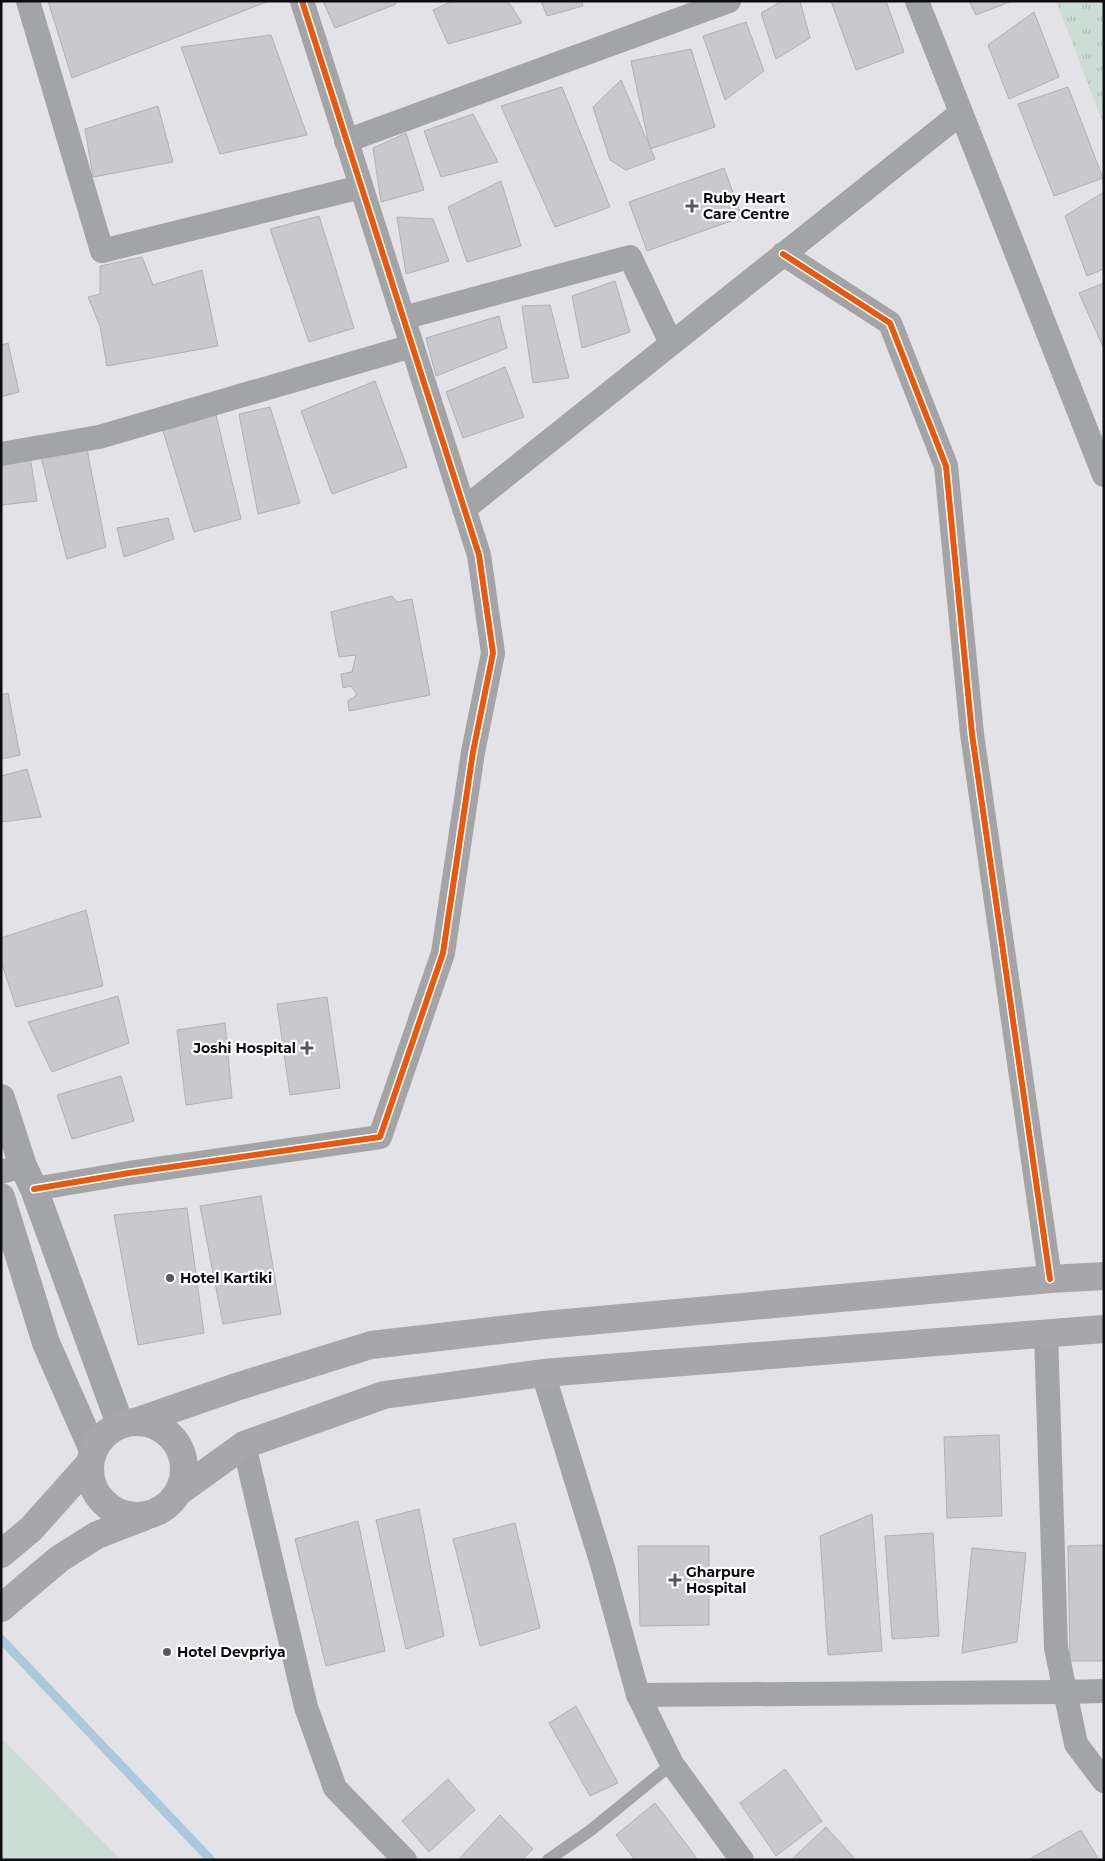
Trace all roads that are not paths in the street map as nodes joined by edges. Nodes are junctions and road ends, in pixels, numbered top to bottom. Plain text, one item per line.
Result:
1 (28, 1) edge
2 (302, 1) edge
3 (728, 1) edge
4 (917, 1) edge
5 (961, 113) junction
6 (346, 141) junction
7 (361, 187) junction
8 (783, 254) junction
9 (403, 318) junction
10 (671, 343) junction
11 (412, 346) junction
12 (1, 454) edge
13 (1104, 475) edge
14 (464, 509) junction
15 (1, 1098) edge
16 (20, 1176) edge
17 (1, 1197) edge
18 (1104, 1276) edge
19 (1050, 1279) junction
20 (1104, 1329) edge
21 (1046, 1332) junction
22 (543, 1373) junction
23 (129, 1423) junction
24 (244, 1445) junction
25 (92, 1457) junction
26 (180, 1490) junction
27 (151, 1515) junction
28 (1, 1554) edge
29 (1, 1608) edge
30 (1104, 1690) edge
31 (1065, 1692) junction
32 (638, 1695) junction
33 (672, 1764) junction
34 (1104, 1781) edge
35 (405, 1860) edge
36 (548, 1860) edge
37 (742, 1860) edge

1 - 7 street
2 - 6 street
3 - 6 street
4 - 5 street
5 - 8 street
5 - 13 street
6 - 7 street
7 - 9 street
8 - 10 street
8 - 19 street
9 - 10 street
9 - 11 street
10 - 14 street
11 - 12 street
11 - 14 street
14 - 16 street
15 - 16 street
16 - 23 street
17 - 25 street
18 - 19 main road
19 - 23 main road
20 - 21 main road
21 - 22 main road
21 - 31 street
22 - 24 main road
22 - 32 street
23 - 25 main road
23 - 26 main road
24 - 26 main road
24 - 35 street
25 - 27 main road
25 - 28 main road
26 - 27 main road
27 - 29 main road
30 - 31 street
31 - 32 street
31 - 34 street
32 - 33 street
33 - 36 lane
33 - 37 street

